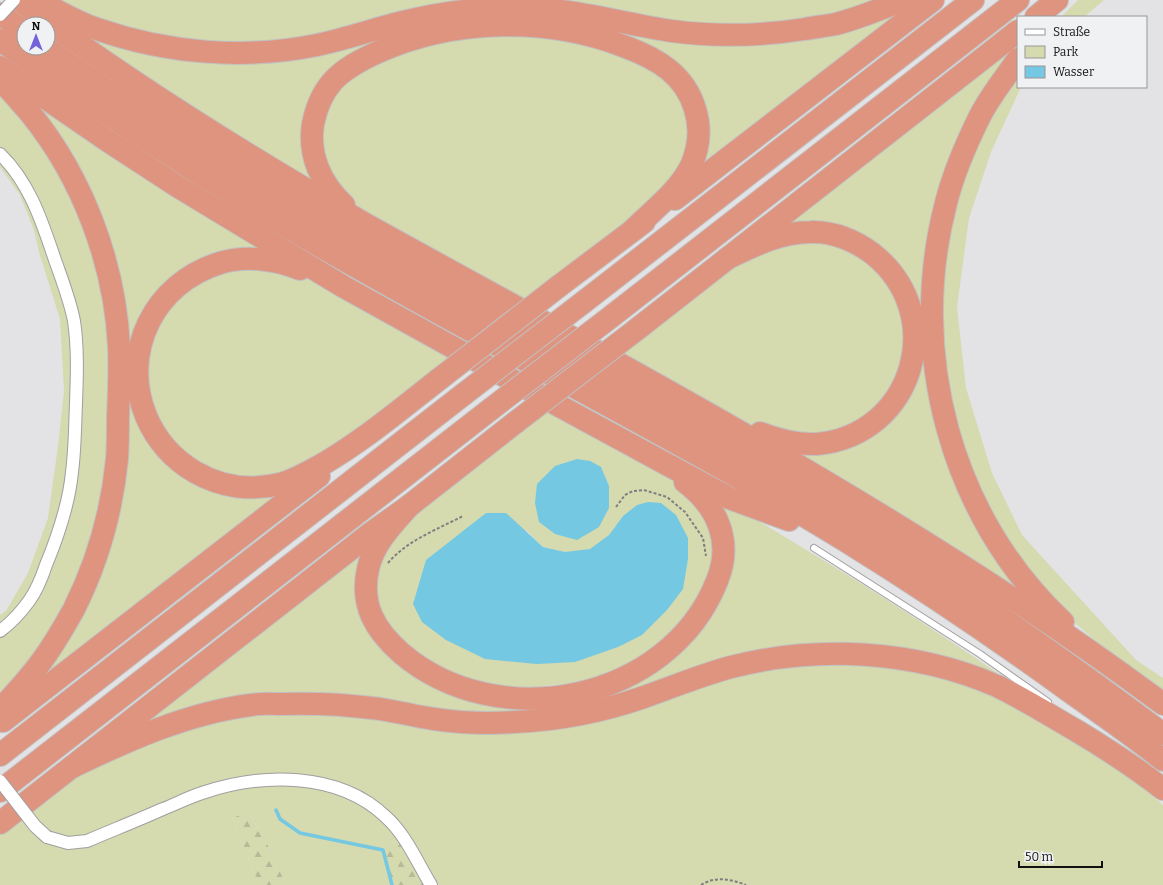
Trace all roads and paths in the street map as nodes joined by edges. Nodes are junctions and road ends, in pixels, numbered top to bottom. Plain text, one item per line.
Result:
1 (14, 0) edge
2 (19, 0) edge
3 (36, 0) edge
4 (903, 0) edge
5 (933, 0) edge
6 (973, 0) edge
7 (1018, 0) edge
8 (1057, 0) edge
9 (1073, 0) edge
10 (0, 14) edge
11 (1037, 16) edge
12 (1057, 16) edge
13 (16, 26) edge
14 (1017, 32) edge
15 (0, 40) edge
16 (56, 54) edge
17 (1017, 61) edge
18 (0, 67) edge
19 (0, 79) edge
20 (0, 154) edge
21 (367, 225) junction
22 (633, 230) junction
23 (728, 258) junction
24 (344, 286) junction
25 (704, 411) junction
26 (358, 443) junction
27 (650, 456) junction
28 (409, 506) junction
29 (616, 507) dead end
30 (463, 516) dead end
31 (842, 539) junction
32 (814, 548) dead end
33 (706, 557) dead end
34 (386, 564) dead end
35 (0, 631) edge
36 (1101, 659) junction
37 (1052, 704) dead end
38 (1163, 704) edge
39 (0, 710) edge
40 (0, 723) edge
41 (1084, 727) dead end
42 (1163, 734) edge
43 (1106, 749) junction
44 (0, 755) edge
45 (1163, 760) edge
46 (72, 767) junction
47 (0, 781) edge
48 (1163, 789) edge
49 (0, 791) edge
50 (0, 823) edge
51 (431, 885) edge
52 (701, 885) edge
53 (746, 885) edge

1 - 10 street, bridge
2 - 21 highway
3 - 4 highway
5 - 22 highway
6 - 44 highway, bridge
7 - 49 highway, bridge
8 - 11 highway
9 - 12 highway
10 - 13 highway
14 - 23 highway
15 - 31 highway
16 - 42 highway
17 - 36 highway
18 - 24 highway
19 - 39 highway
20 - 35 street
21 - 22 highway
21 - 25 highway
22 - 26 highway, bridge
23 - 25 highway
23 - 28 highway, bridge
24 - 26 highway
24 - 27 highway
25 - 36 highway
26 - 40 highway
27 - 28 highway
27 - 31 highway
28 - 46 highway
29 - 33 path
30 - 34 path
31 - 45 highway
32 - 37 lane
36 - 38 highway
41 - 43 lane
43 - 46 highway
43 - 48 highway
46 - 50 highway
47 - 51 street, bridge
52 - 53 path

